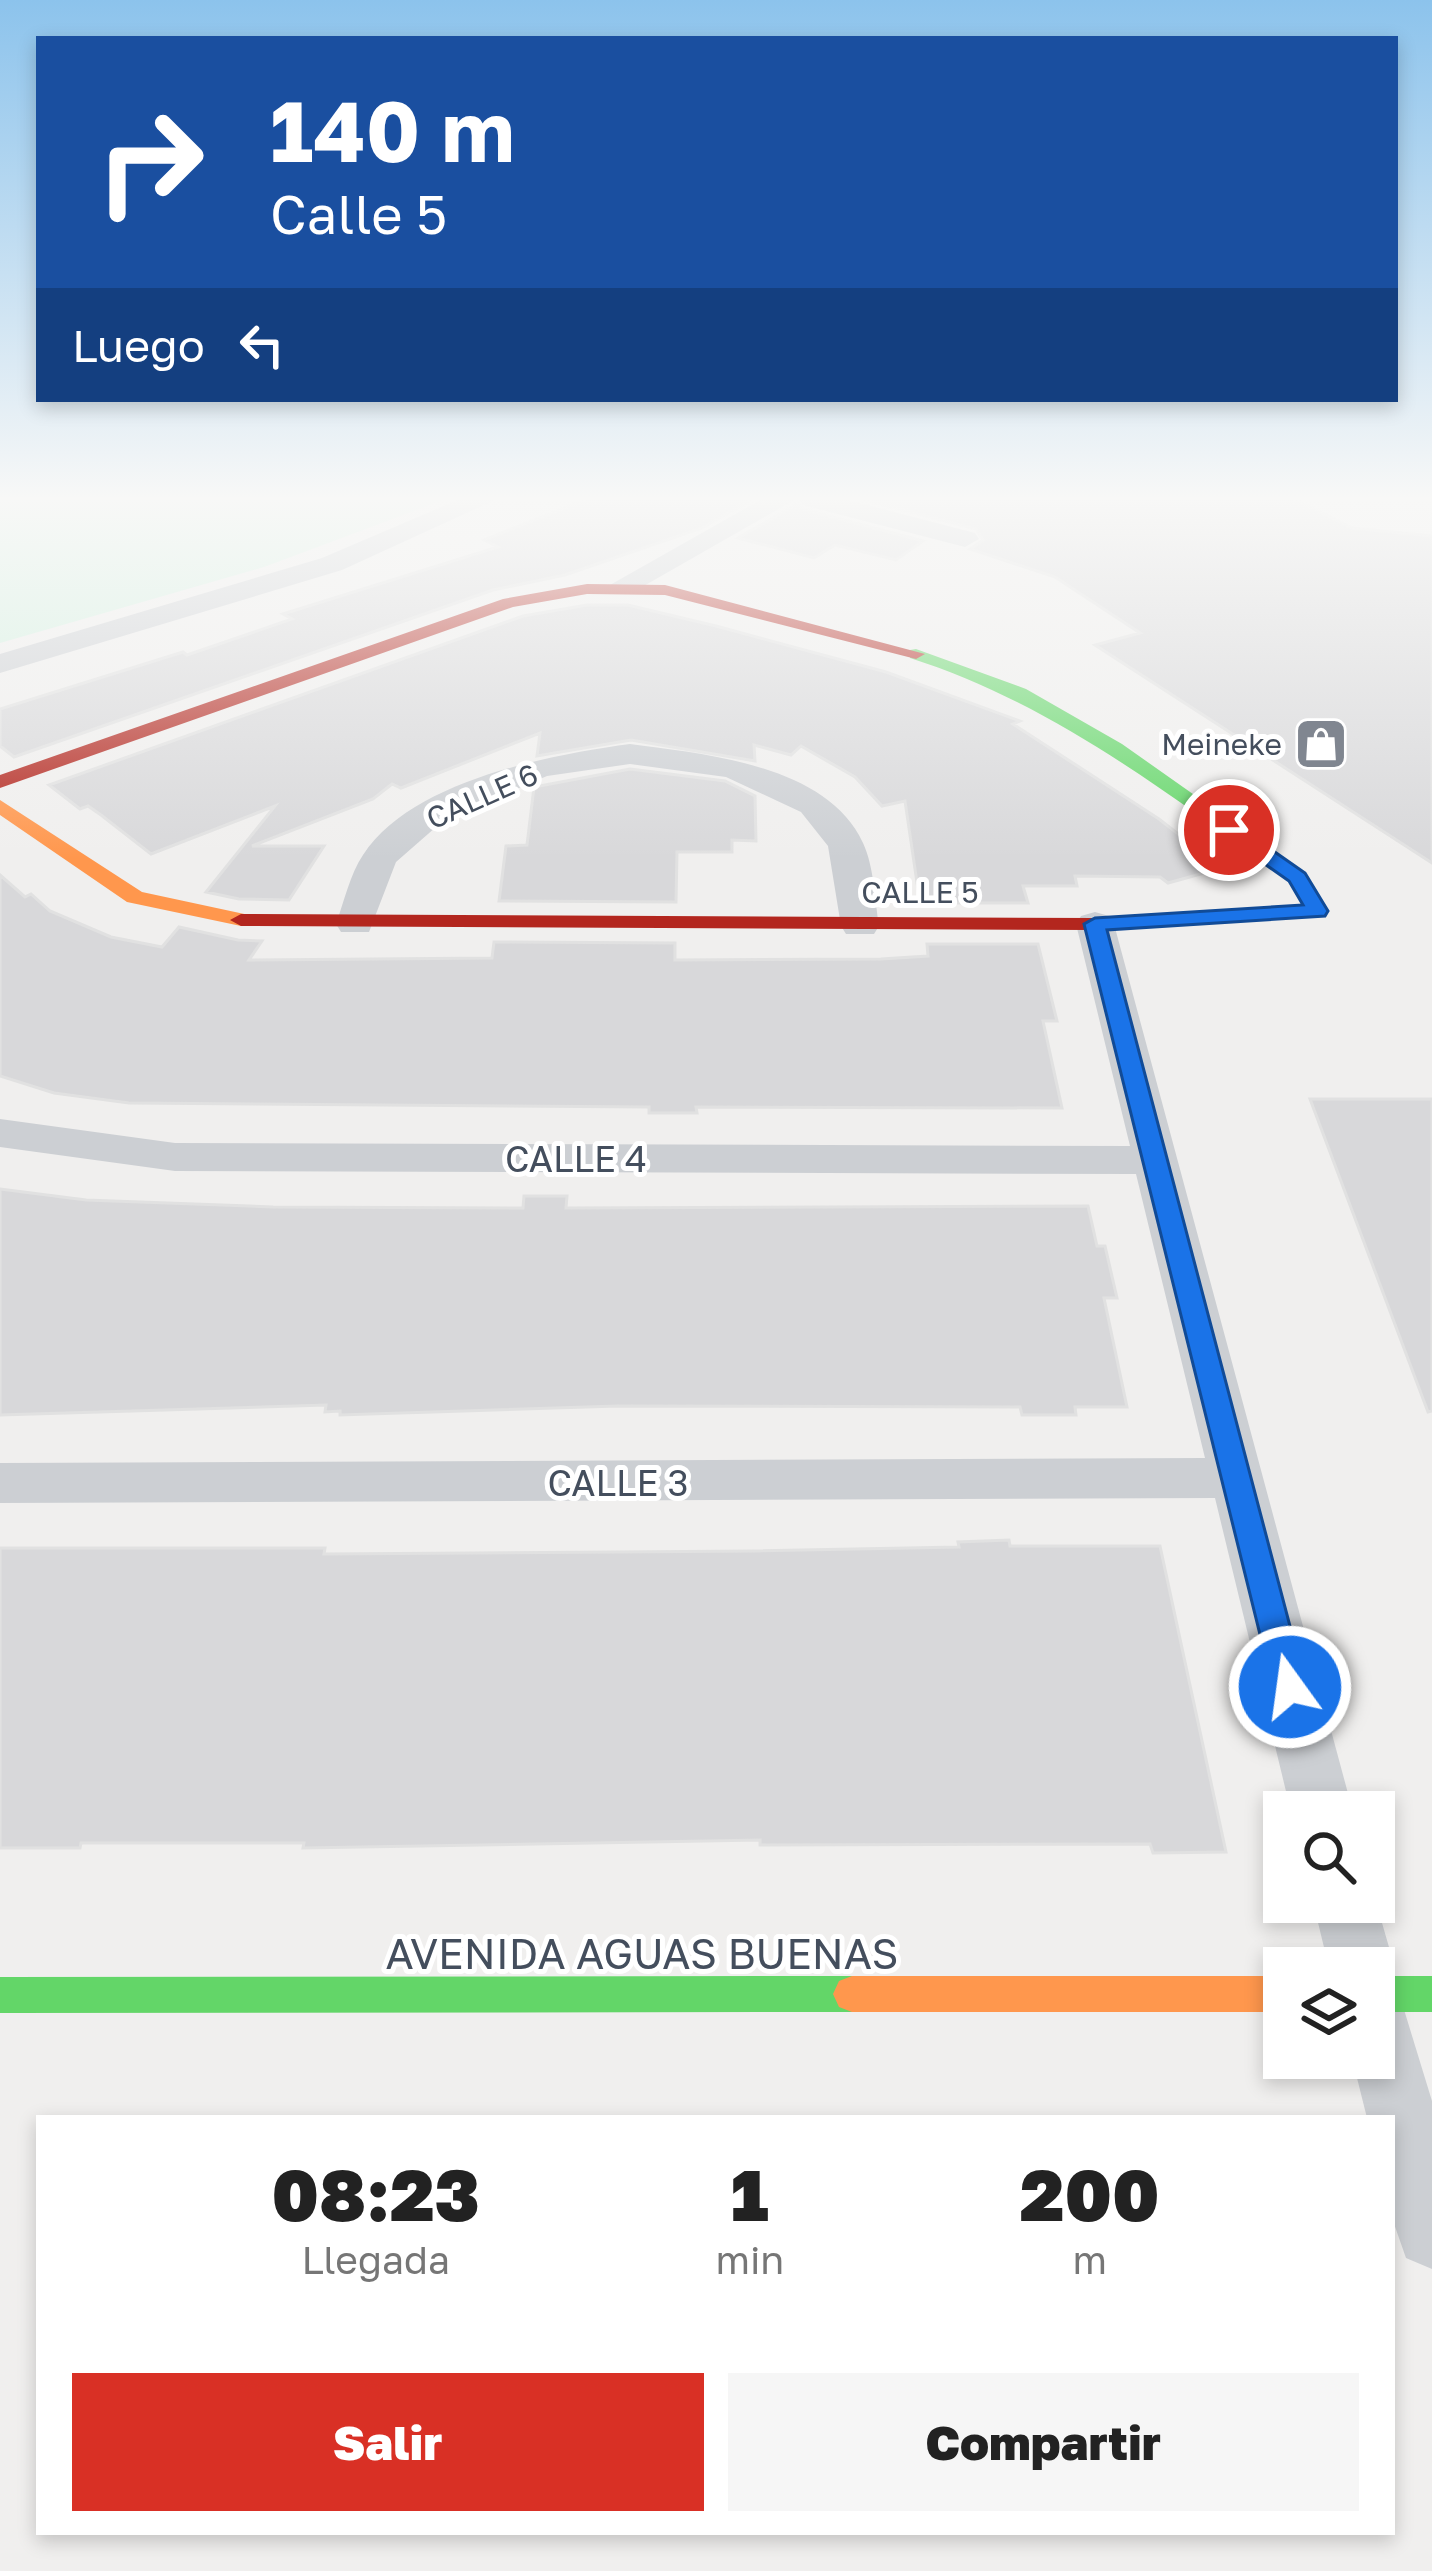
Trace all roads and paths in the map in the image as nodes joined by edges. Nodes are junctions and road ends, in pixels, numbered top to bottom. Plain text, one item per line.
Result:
1 (149, 619) edge
2 (464, 619) edge
3 (777, 619) edge
4 (0, 664) edge
5 (0, 782) edge
6 (0, 806) edge
7 (355, 924) junction
8 (1095, 924) junction
9 (860, 926) junction
10 (0, 1133) edge
11 (1153, 1160) junction
12 (1236, 1478) junction
13 (0, 1483) edge
14 (1317, 1791) edge
15 (1263, 1994) edge
16 (1395, 1994) edge
17 (1432, 1994) edge
18 (0, 1995) edge
19 (1392, 2079) edge
20 (1432, 2232) edge

1 - 4 street
2 - 5 street
3 - 8 street, CALLE 5
6 - 7 street, CALLE 5
7 - 9 street, CALLE 5
7 - 9 street, CALLE 6
8 - 9 street, CALLE 5
8 - 11 street
10 - 11 street, CALLE 4
11 - 12 street
12 - 13 street, CALLE 3
12 - 14 street
15 - 18 street, AVENIDA AGUAS BUENAS
16 - 17 street
19 - 20 street

